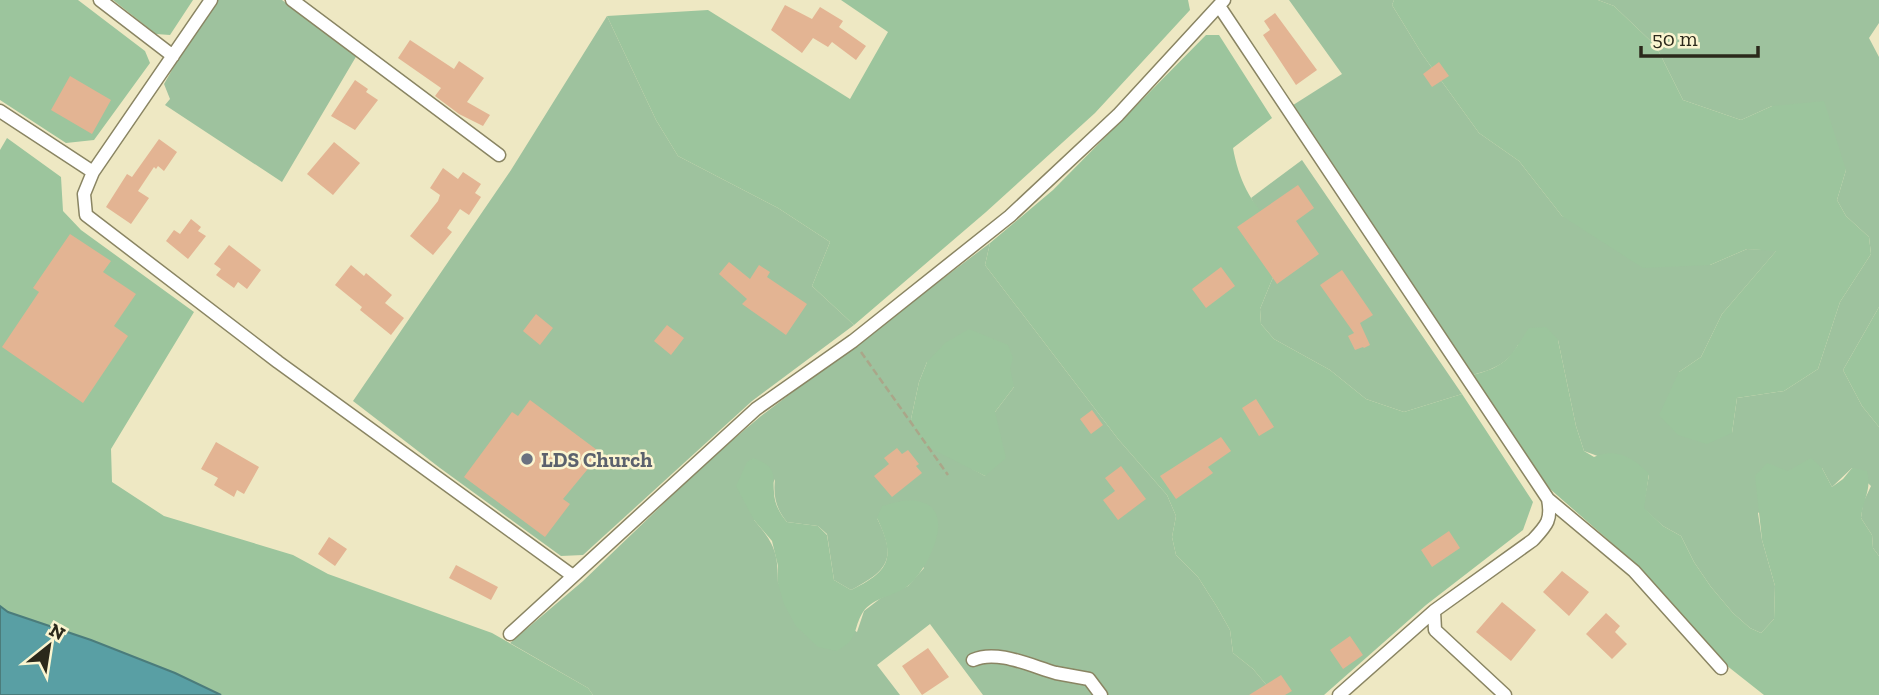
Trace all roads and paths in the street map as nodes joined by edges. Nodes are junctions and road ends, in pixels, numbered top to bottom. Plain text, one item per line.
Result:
1 (100, 0) edge
2 (211, 0) edge
3 (292, 0) edge
4 (1221, 3) edge
5 (173, 56) junction
6 (0, 111) edge
7 (499, 155) dead end
8 (93, 172) junction
9 (853, 341) junction
10 (948, 475) dead end
11 (1548, 499) junction
12 (573, 576) junction
13 (1434, 611) junction
14 (510, 634) dead end
15 (973, 660) dead end
16 (1721, 668) dead end
17 (1101, 695) edge
18 (1339, 695) edge
19 (1505, 695) edge

1 - 5 street
2 - 5 street
3 - 7 street
4 - 9 street
4 - 11 street
5 - 8 street
6 - 8 street
8 - 12 street
9 - 10 path
9 - 12 street
11 - 13 street
11 - 16 street
12 - 14 street
13 - 18 street
13 - 19 street
15 - 17 street

